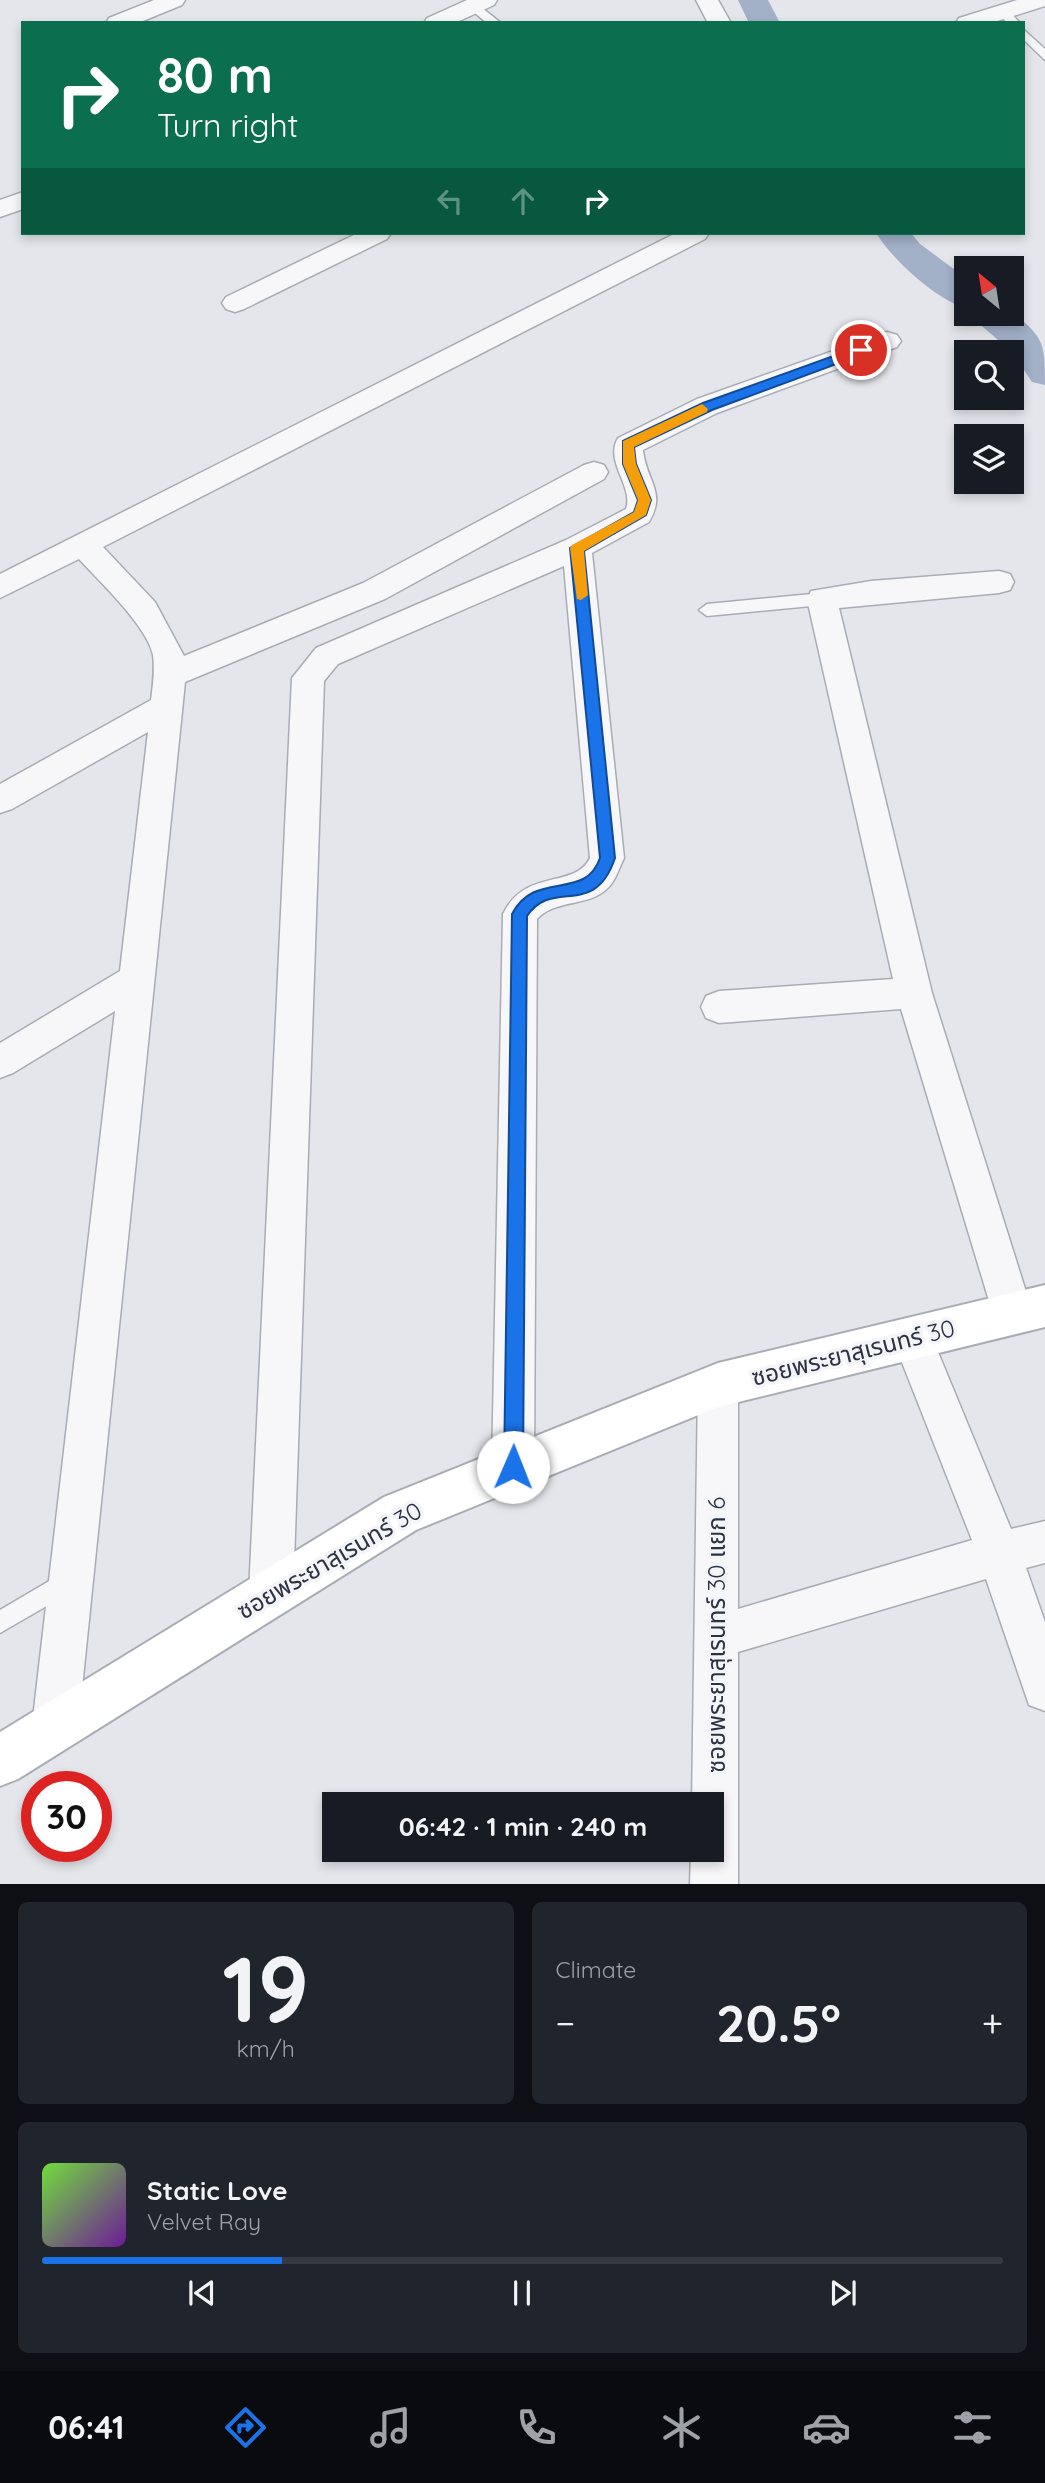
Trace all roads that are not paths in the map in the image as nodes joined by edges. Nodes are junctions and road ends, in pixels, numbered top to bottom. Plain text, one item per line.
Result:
1 (174, 0) edge
2 (707, 0) edge
3 (1040, 0) edge
4 (480, 3) edge
5 (1009, 17) edge
6 (122, 21) edge
7 (440, 21) edge
8 (494, 21) edge
9 (719, 21) edge
10 (981, 21) edge
11 (1025, 34) edge
12 (1045, 56) edge
13 (21, 201) edge
14 (0, 209) edge
15 (374, 235) edge
16 (692, 235) edge
17 (235, 303) dead end
18 (887, 341) dead end
19 (594, 472) dead end
20 (83, 544) junction
21 (577, 548) junction
22 (999, 582) dead end
23 (0, 587) edge
24 (822, 599) junction
25 (706, 610) dead end
26 (169, 690) junction
27 (0, 800) edge
28 (137, 979) junction
29 (914, 993) junction
30 (719, 1007) dead end
31 (0, 1062) edge
32 (1029, 1310) edge
33 (912, 1337) junction
34 (718, 1385) junction
35 (513, 1467) junction
36 (1045, 1542) edge
37 (1000, 1553) junction
38 (71, 1580) junction
39 (271, 1593) junction
40 (0, 1622) edge
41 (716, 1637) junction
42 (1045, 1689) edge
43 (55, 1727) junction
44 (0, 1761) edge
45 (714, 1884) edge

1 - 6 street
2 - 9 street
3 - 5 street
4 - 7 street
4 - 8 lane
5 - 10 street
11 - 12 lane
13 - 14 street
15 - 17 street
16 - 20 street
18 - 21 street
19 - 26 street
20 - 23 street
20 - 26 street
21 - 35 street
21 - 39 street
22 - 24 street
24 - 25 lane
24 - 29 street
26 - 27 street
26 - 28 street
28 - 31 street
28 - 38 street
29 - 30 street
29 - 32 street
32 - 33 street, ซอยพระยาสุเรนทร์ 30
33 - 34 street, ซอยพระยาสุเรนทร์ 30
33 - 37 street
34 - 35 street, ซอยพระยาสุเรนทร์ 30
34 - 41 street, ซอยพระยาสุเรนทร์ 30 แยก 6
35 - 39 street, ซอยพระยาสุเรนทร์ 30
36 - 37 street
37 - 41 street
37 - 42 street
38 - 40 lane
38 - 43 street
39 - 43 street, ซอยพระยาสุเรนทร์ 30
41 - 45 street, ซอยพระยาสุเรนทร์ 30 แยก 6
43 - 44 street, ซอยพระยาสุเรนทร์ 30

